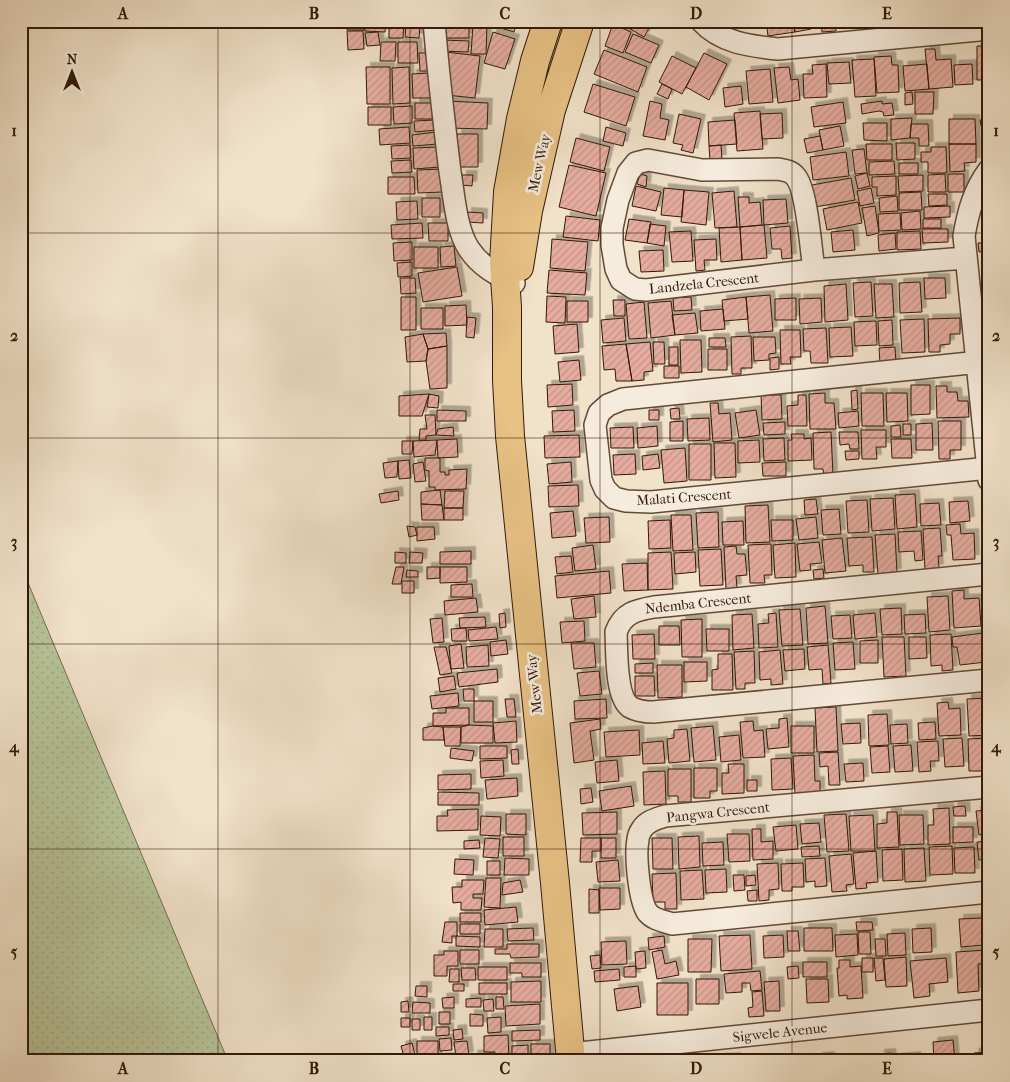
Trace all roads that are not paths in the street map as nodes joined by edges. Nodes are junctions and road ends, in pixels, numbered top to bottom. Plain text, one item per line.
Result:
1 (434, 21) edge
2 (548, 21) edge
3 (580, 21) edge
4 (701, 21) edge
5 (989, 29) edge
6 (989, 170) edge
7 (965, 258) junction
8 (814, 270) junction
9 (509, 289) junction
10 (983, 362) edge
11 (988, 472) edge
12 (989, 574) edge
13 (989, 680) edge
14 (989, 787) edge
15 (989, 892) edge
16 (989, 1010) edge
17 (571, 1057) edge

1 - 9 street
2 - 9 main road, Mew Way
3 - 9 main road, Mew Way
4 - 5 street
6 - 7 street
7 - 8 street, Landzela Crescent
7 - 10 street
8 - 8 street, Landzela Crescent
9 - 17 main road, Mew Way
10 - 11 street
10 - 11 street, Malati Crescent
12 - 13 street, Ndemba Crescent
14 - 15 street, Pangwa Crescent
16 - 17 street, Sigwele Avenue

